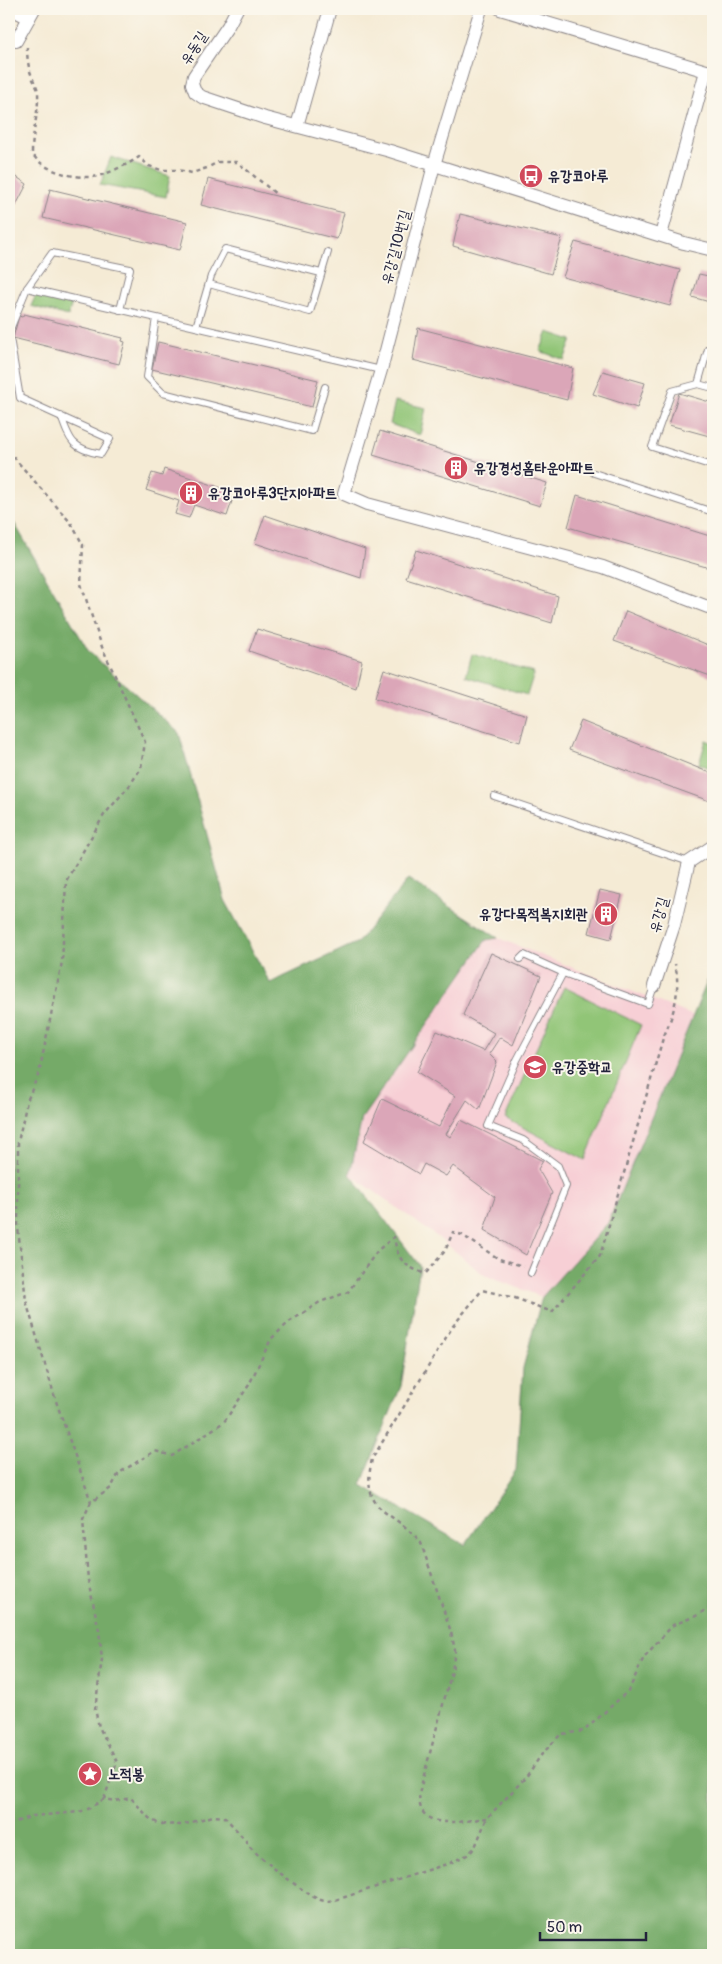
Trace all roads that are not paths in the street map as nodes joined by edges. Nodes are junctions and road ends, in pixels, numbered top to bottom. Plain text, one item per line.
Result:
1 (11, 9) edge
2 (237, 9) edge
3 (330, 9) edge
4 (481, 9) edge
5 (500, 9) edge
6 (29, 18) edge
7 (16, 41) dead end
8 (710, 72) edge
9 (297, 126) junction
10 (434, 165) junction
11 (661, 235) junction
12 (713, 250) edge
13 (328, 252) dead end
14 (321, 273) junction
15 (209, 284) junction
16 (27, 288) junction
17 (120, 310) junction
18 (156, 318) junction
19 (196, 327) junction
20 (713, 350) edge
21 (381, 370) junction
22 (698, 384) junction
23 (325, 387) dead end
24 (713, 388) edge
25 (60, 416) junction
26 (713, 466) edge
27 (594, 474) dead end
28 (713, 512) edge
29 (713, 609) edge
30 (494, 796) dead end
31 (713, 846) edge
32 (689, 862) junction
33 (520, 959) dead end
34 (563, 973) junction
35 (654, 986) joint
36 (532, 1271) road end

1 - 6 street
2 - 9 street, 유동길
3 - 9 street
4 - 10 street, 유강길10번길
5 - 8 street
6 - 7 street
8 - 11 street
9 - 10 street
10 - 11 street
10 - 21 street, 유강길10번길
11 - 12 street
13 - 14 lane
14 - 15 lane
14 - 15 lane
15 - 19 lane
16 - 17 lane
16 - 17 lane
16 - 25 lane
17 - 18 lane
18 - 19 lane
18 - 23 lane
19 - 21 lane
20 - 22 lane
21 - 29 street, 유강길10번길
22 - 24 lane
22 - 26 lane
25 - 25 lane
27 - 28 lane
30 - 32 lane
31 - 32 street
32 - 35 street, 유강길
33 - 34 lane
34 - 35 lane, 유강길
34 - 36 lane

